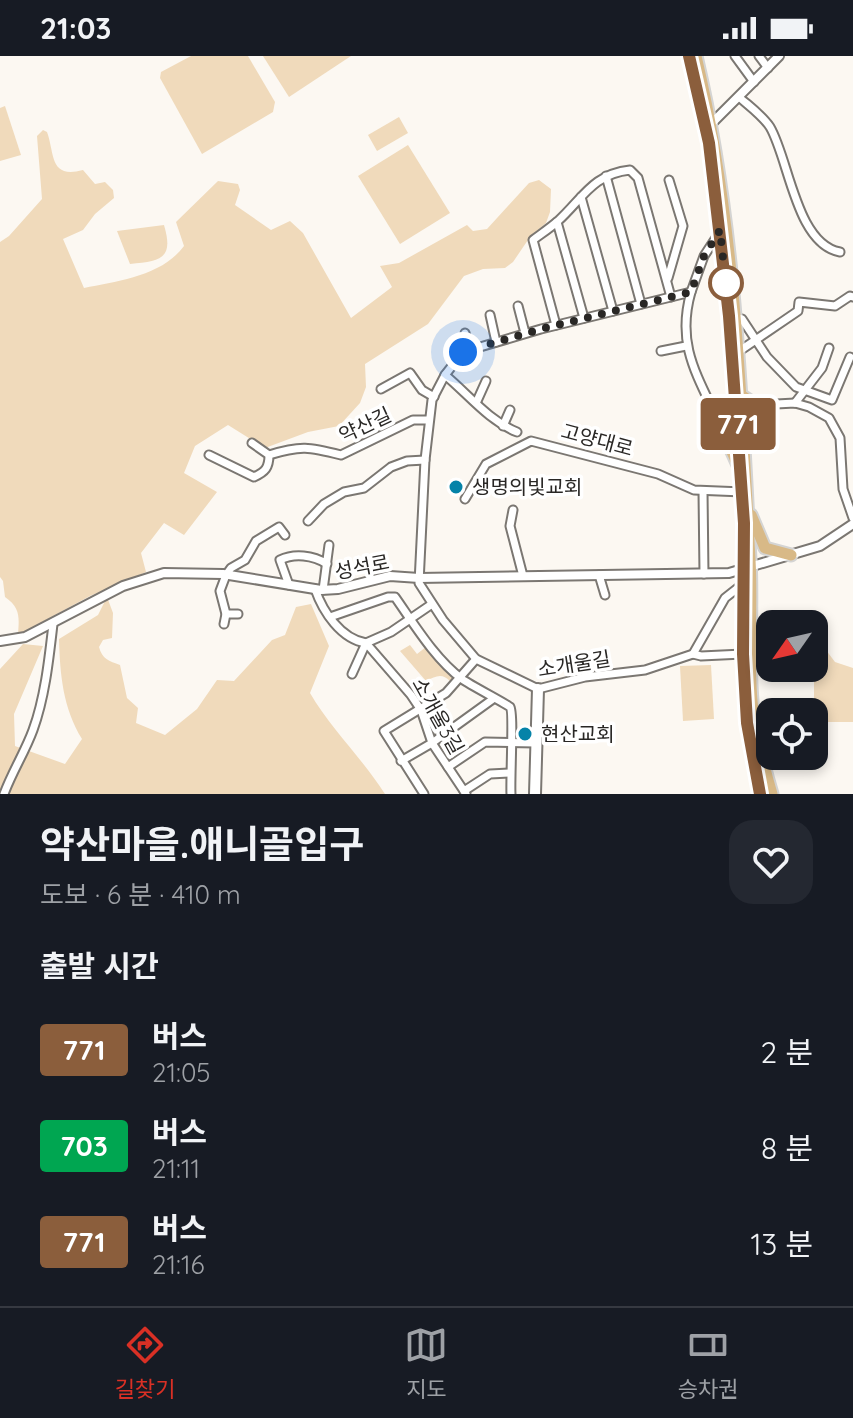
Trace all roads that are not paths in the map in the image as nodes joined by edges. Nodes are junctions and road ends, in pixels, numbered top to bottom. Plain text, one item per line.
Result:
1 (689, 56) edge
2 (696, 56) edge
3 (735, 56) edge
4 (759, 56) edge
5 (779, 56) edge
6 (768, 68) junction
7 (754, 82) junction
8 (739, 97) junction
9 (709, 126) junction
10 (606, 176) junction
11 (669, 180) dead end
12 (581, 197) junction
13 (557, 222) junction
14 (723, 227) junction
15 (840, 252) dead end
16 (668, 280) junction
17 (691, 292) junction
18 (671, 297) junction
19 (853, 297) edge
20 (641, 304) junction
21 (518, 306) dead end
22 (613, 311) junction
23 (490, 315) dead end
24 (734, 317) junction
25 (584, 318) junction
26 (556, 325) junction
27 (465, 333) dead end
28 (525, 333) junction
29 (754, 339) junction
30 (496, 342) junction
31 (686, 346) junction
32 (829, 348) dead end
33 (470, 349) junction
34 (661, 351) dead end
35 (738, 352) junction
36 (850, 357) dead end
37 (445, 375) junction
38 (486, 381) dead end
39 (381, 389) dead end
40 (803, 390) junction
41 (434, 397) junction
42 (739, 400) junction
43 (832, 400) junction
44 (477, 401) junction
45 (795, 403) junction
46 (756, 405) junction
47 (510, 410) dead end
48 (715, 414) junction
49 (824, 415) junction
50 (744, 417) junction
51 (429, 420) junction
52 (503, 426) junction
53 (517, 432) dead end
54 (252, 443) dead end
55 (209, 455) dead end
56 (269, 455) junction
57 (425, 460) junction
58 (742, 474) junction
59 (703, 491) junction
60 (745, 498) junction
61 (465, 499) dead end
62 (513, 510) dead end
63 (308, 521) dead end
64 (853, 521) edge
65 (285, 535) dead end
66 (329, 545) dead end
67 (791, 555) junction
68 (327, 564) junction
69 (748, 566) junction
70 (704, 574) junction
71 (226, 575) junction
72 (599, 575) junction
73 (523, 576) junction
74 (419, 578) junction
75 (744, 583) junction
76 (289, 585) junction
77 (319, 589) junction
78 (605, 595) dead end
79 (432, 604) junction
80 (226, 614) junction
81 (238, 614) dead end
82 (330, 617) junction
83 (411, 620) junction
84 (53, 624) junction
85 (224, 624) dead end
86 (0, 641) edge
87 (366, 643) junction
88 (693, 654) junction
89 (743, 654) junction
90 (476, 659) junction
91 (352, 674) dead end
92 (460, 678) junction
93 (538, 689) junction
94 (493, 699) junction
95 (421, 710) junction
96 (511, 742) junction
97 (432, 743) junction
98 (536, 743) junction
99 (401, 761) junction
100 (448, 767) junction
101 (509, 773) junction
102 (465, 792) edge
103 (4, 794) edge
104 (424, 794) edge
105 (511, 794) edge
106 (535, 794) edge
107 (760, 794) edge
108 (772, 794) edge

1 - 9 main road
2 - 9 main road
3 - 7 street
4 - 6 street
5 - 6 street
6 - 7 street
7 - 8 street
8 - 9 street
8 - 15 street
9 - 14 main road
10 - 12 street
10 - 16 street
10 - 20 street
11 - 16 street
12 - 13 street
12 - 22 street
13 - 25 street
13 - 26 street
14 - 17 street
14 - 24 main road
14 - 42 main road
16 - 18 street
17 - 18 street
17 - 31 street
18 - 20 street
19 - 29 street
20 - 22 street
21 - 28 street
22 - 25 street
23 - 30 street
24 - 29 street
24 - 35 main road
25 - 26 street
26 - 28 street
27 - 33 street
28 - 30 street
29 - 35 street
29 - 40 street
30 - 33 street
31 - 34 street
31 - 48 street
32 - 40 street
33 - 37 street
35 - 42 main road
36 - 43 street
37 - 41 street
37 - 44 street
38 - 44 street
39 - 41 street, 약산길
40 - 43 street
40 - 45 street
41 - 51 street
42 - 46 main road
42 - 48 main road
42 - 50 main road
42 - 58 main road
43 - 49 street
44 - 52 street
45 - 46 street
45 - 49 street
46 - 50 main road
47 - 52 street
48 - 58 main road
49 - 64 street
50 - 60 main road
51 - 56 street, 약산길
51 - 57 street
52 - 53 street
54 - 56 street
55 - 56 street
57 - 63 street
57 - 74 street
58 - 60 main road
59 - 60 street, 고양대로
59 - 61 street, 고양대로
59 - 70 street
60 - 67 main road
60 - 69 main road
62 - 73 street
64 - 67 street
65 - 71 street
66 - 68 street
67 - 69 street, 성석로
68 - 76 street
68 - 77 street
69 - 70 street, 성석로
69 - 75 main road
69 - 108 main road
70 - 72 street, 성석로
71 - 76 street, 성석로
71 - 80 street
71 - 84 street, 성석로
72 - 73 street, 성석로
72 - 78 street
73 - 74 street, 성석로
74 - 77 street, 성석로
74 - 79 street, 소개울길
75 - 88 street
75 - 89 main road
76 - 77 street, 성석로
77 - 82 street, 소개울3길
79 - 83 street
79 - 90 street, 소개울길
80 - 81 street
80 - 85 street
82 - 83 street
82 - 87 street, 소개울3길
83 - 87 street
83 - 92 street
84 - 86 street, 성석로
84 - 103 street
87 - 91 street
87 - 95 street, 소개울3길
88 - 89 street, 소개울길
88 - 93 street, 소개울길
89 - 107 main road
90 - 92 street
90 - 93 street, 소개울길
92 - 94 street
92 - 95 street
93 - 98 main road
94 - 96 street
94 - 97 street
95 - 97 street, 소개울3길
95 - 99 street
96 - 98 street
96 - 100 street
96 - 101 street
97 - 99 street
97 - 100 street, 소개울3길
98 - 106 main road
99 - 104 street
100 - 102 street, 소개울3길
101 - 102 street
101 - 105 street

